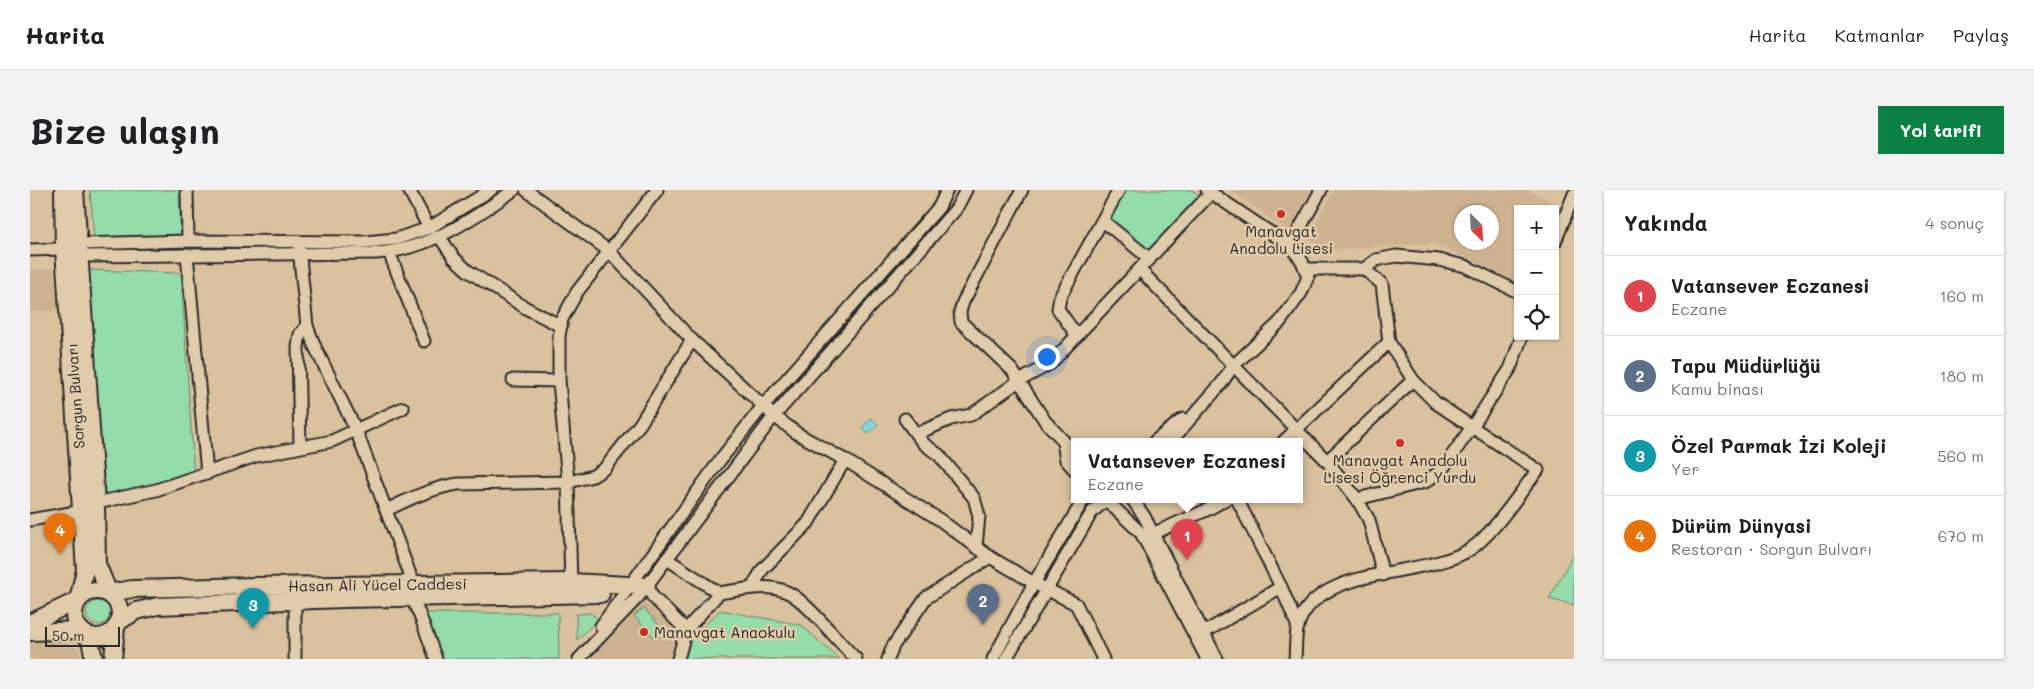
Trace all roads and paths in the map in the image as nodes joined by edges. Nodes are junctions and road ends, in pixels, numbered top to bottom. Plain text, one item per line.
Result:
1 (63, 190) edge
2 (76, 190) edge
3 (187, 190) edge
4 (409, 190) edge
5 (491, 190) edge
6 (514, 190) edge
7 (526, 190) edge
8 (657, 190) edge
9 (947, 190) edge
10 (966, 190) edge
11 (1022, 190) edge
12 (1118, 190) edge
13 (1321, 190) edge
14 (1209, 192) edge
15 (1574, 194) edge
16 (1102, 221) junction
17 (429, 228) junction
18 (1559, 232) edge
19 (438, 236) junction
20 (298, 240) junction
21 (188, 241) junction
22 (1290, 246) junction
23 (30, 250) edge
24 (75, 250) junction
25 (609, 251) junction
26 (388, 252) junction
27 (187, 254) junction
28 (300, 254) junction
29 (1150, 259) junction
30 (1305, 269) junction
31 (1364, 269) junction
32 (1140, 270) junction
33 (1514, 290) edge
34 (307, 326) junction
35 (561, 326) junction
36 (1077, 336) junction
37 (692, 340) junction
38 (1521, 340) edge
39 (424, 341) dead end
40 (1389, 342) junction
41 (1233, 366) junction
42 (513, 380) dead end
43 (1413, 380) junction
44 (559, 381) junction
45 (1019, 381) junction
46 (1222, 384) junction
47 (763, 406) junction
48 (404, 408) dead end
49 (774, 416) junction
50 (905, 418) dead end
51 (1472, 427) junction
52 (356, 430) junction
53 (1294, 430) junction
54 (916, 434) junction
55 (1159, 438) edge
56 (1174, 438) edge
57 (1287, 438) edge
58 (1303, 438) edge
59 (1303, 438) edge
60 (1062, 442) junction
61 (300, 447) junction
62 (1071, 450) edge
63 (845, 460) junction
64 (1327, 461) junction
65 (1071, 466) edge
66 (207, 474) junction
67 (568, 482) junction
68 (1358, 499) junction
69 (1082, 503) edge
70 (1102, 503) edge
71 (1110, 503) edge
72 (1134, 503) edge
73 (1219, 503) edge
74 (1239, 503) edge
75 (89, 507) junction
76 (386, 510) junction
77 (30, 520) edge
78 (1152, 534) junction
79 (976, 547) junction
80 (990, 557) junction
81 (667, 558) junction
82 (1383, 575) junction
83 (570, 582) junction
84 (1034, 583) junction
85 (1281, 587) junction
86 (752, 588) junction
87 (1047, 588) junction
88 (412, 591) junction
89 (639, 592) junction
90 (109, 593) junction
91 (719, 594) junction
92 (78, 600) junction
93 (295, 600) junction
94 (30, 623) edge
95 (118, 624) junction
96 (1298, 626) junction
97 (81, 630) junction
98 (686, 630) junction
99 (30, 632) edge
100 (1205, 632) junction
101 (94, 659) edge
102 (113, 659) edge
103 (296, 659) edge
104 (436, 659) edge
105 (573, 659) edge
106 (579, 659) edge
107 (678, 659) edge
108 (856, 659) edge
109 (888, 659) edge
110 (993, 659) edge
111 (1006, 659) edge
112 (1103, 659) edge
113 (1207, 659) edge
114 (1217, 659) edge
115 (1295, 659) edge

1 - 24 street, Sorgun Bulvarı
2 - 24 street, Sorgun Bulvarı
3 - 21 street
4 - 17 street
5 - 17 street
6 - 19 street
7 - 25 street
8 - 25 street
9 - 47 street
10 - 49 street
11 - 45 street
12 - 16 street
13 - 22 street
14 - 22 street
14 - 29 street
15 - 18 street
16 - 29 street
16 - 36 street
17 - 20 street
19 - 26 street
19 - 35 street
20 - 21 street
20 - 28 street
21 - 24 street
22 - 30 street
23 - 24 street
24 - 27 street
24 - 75 street, Sorgun Bulvarı
25 - 35 street
25 - 37 street
26 - 28 street
26 - 39 street
27 - 28 street
27 - 66 street
28 - 34 street
29 - 32 street
30 - 31 street
30 - 41 street
31 - 33 street
31 - 40 street
32 - 36 street
32 - 41 street
34 - 52 street
34 - 61 street
35 - 44 street
36 - 45 street
37 - 47 street
37 - 67 street
38 - 51 street
40 - 43 street
40 - 53 street
41 - 46 street
41 - 53 street
42 - 44 street
43 - 51 street
43 - 64 street
44 - 67 street
45 - 54 street
45 - 60 street
46 - 55 street
46 - 56 street
47 - 49 street
47 - 89 street
48 - 52 street
49 - 63 street
49 - 81 street
50 - 54 street
51 - 68 street
51 - 82 street
52 - 61 street
52 - 76 street
53 - 57 street
53 - 59 street
54 - 79 street
58 - 64 street
60 - 62 street
60 - 65 street
61 - 66 street
63 - 79 street
63 - 86 street
64 - 68 street
66 - 75 street
67 - 76 street
67 - 83 street
68 - 82 street
69 - 84 street
70 - 87 street
71 - 113 street
72 - 78 street
73 - 78 street
74 - 85 street
75 - 77 street
75 - 90 street, Sorgun Bulvarı
75 - 92 street, Sorgun Bulvarı
76 - 88 street
78 - 100 street
79 - 80 street
80 - 84 street
80 - 109 street
81 - 89 street
81 - 91 street
82 - 96 street
83 - 88 street, Hasan Ali Yücel Caddesi
83 - 89 street, Hasan Ali Yücel Caddesi
84 - 87 street
84 - 110 street
85 - 96 street
85 - 100 street
86 - 91 street
86 - 108 street
87 - 111 street
87 - 112 street
88 - 89 street, Hasan Ali Yücel Caddesi
88 - 90 street, Hasan Ali Yücel Caddesi
88 - 93 street, Hasan Ali Yücel Caddesi
88 - 104 street
89 - 98 street
89 - 105 street
89 - 106 street
90 - 92 street
90 - 95 street
91 - 98 street
92 - 94 street
92 - 97 street
93 - 95 street, Hasan Ali Yücel Caddesi
93 - 103 street
95 - 97 street
95 - 102 street
96 - 115 street
97 - 99 street
97 - 101 street
98 - 107 street
100 - 114 street

